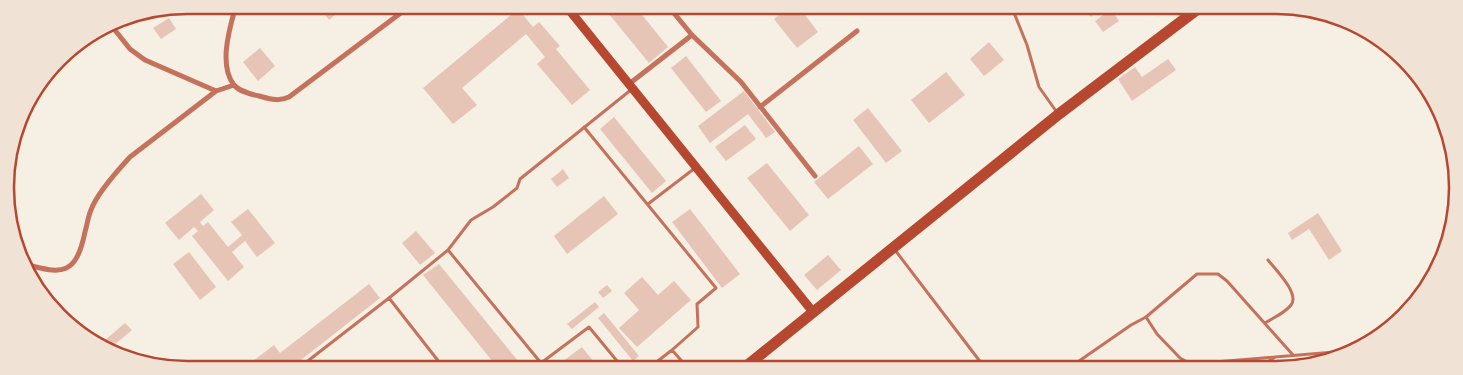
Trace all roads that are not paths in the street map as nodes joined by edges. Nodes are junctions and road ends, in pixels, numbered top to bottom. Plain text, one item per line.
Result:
1 (234, 14) edge
2 (399, 14) edge
3 (572, 14) edge
4 (675, 14) edge
5 (1014, 14) edge
6 (1182, 14) edge
7 (1192, 14) edge
8 (1186, 19) junction
9 (115, 30) edge
10 (857, 31) dead end
11 (692, 35) junction
12 (234, 85) junction
13 (631, 86) junction
14 (216, 91) junction
15 (760, 107) junction
16 (1059, 114) junction
17 (584, 127) junction
18 (696, 167) junction
19 (816, 176) dead end
20 (648, 204) junction
21 (893, 248) junction
22 (448, 250) junction
23 (1268, 260) dead end
24 (33, 267) edge
25 (389, 298) junction
26 (813, 312) junction
27 (1146, 317) junction
28 (1265, 323) junction
29 (672, 350) junction
30 (1331, 352) edge
31 (1293, 355) junction
32 (1276, 357) junction
33 (308, 361) edge
34 (438, 361) edge
35 (539, 361) edge
36 (544, 361) edge
37 (617, 361) edge
38 (658, 361) edge
39 (681, 361) edge
40 (753, 361) edge
41 (980, 361) edge
42 (1079, 361) edge
43 (1186, 361) edge
44 (1231, 361) edge
45 (1270, 361) edge

1 - 12 street
2 - 12 street
3 - 13 main road
4 - 11 street
5 - 16 lane
6 - 8 lane
7 - 8 highway
8 - 16 highway
9 - 14 street
10 - 15 street
11 - 13 street
11 - 15 street
12 - 14 street
13 - 17 lane
13 - 18 main road
14 - 24 street
15 - 19 street
16 - 21 highway
17 - 20 lane
17 - 22 lane
18 - 20 lane
18 - 26 main road
20 - 29 lane
21 - 26 highway
21 - 41 lane
22 - 25 lane
22 - 35 lane
23 - 28 lane
25 - 33 lane
25 - 34 lane
26 - 40 highway
27 - 28 lane
27 - 42 lane
27 - 43 lane
28 - 31 lane
29 - 38 lane
29 - 39 lane
30 - 31 lane
31 - 32 lane
32 - 44 lane
32 - 45 lane
36 - 37 lane

